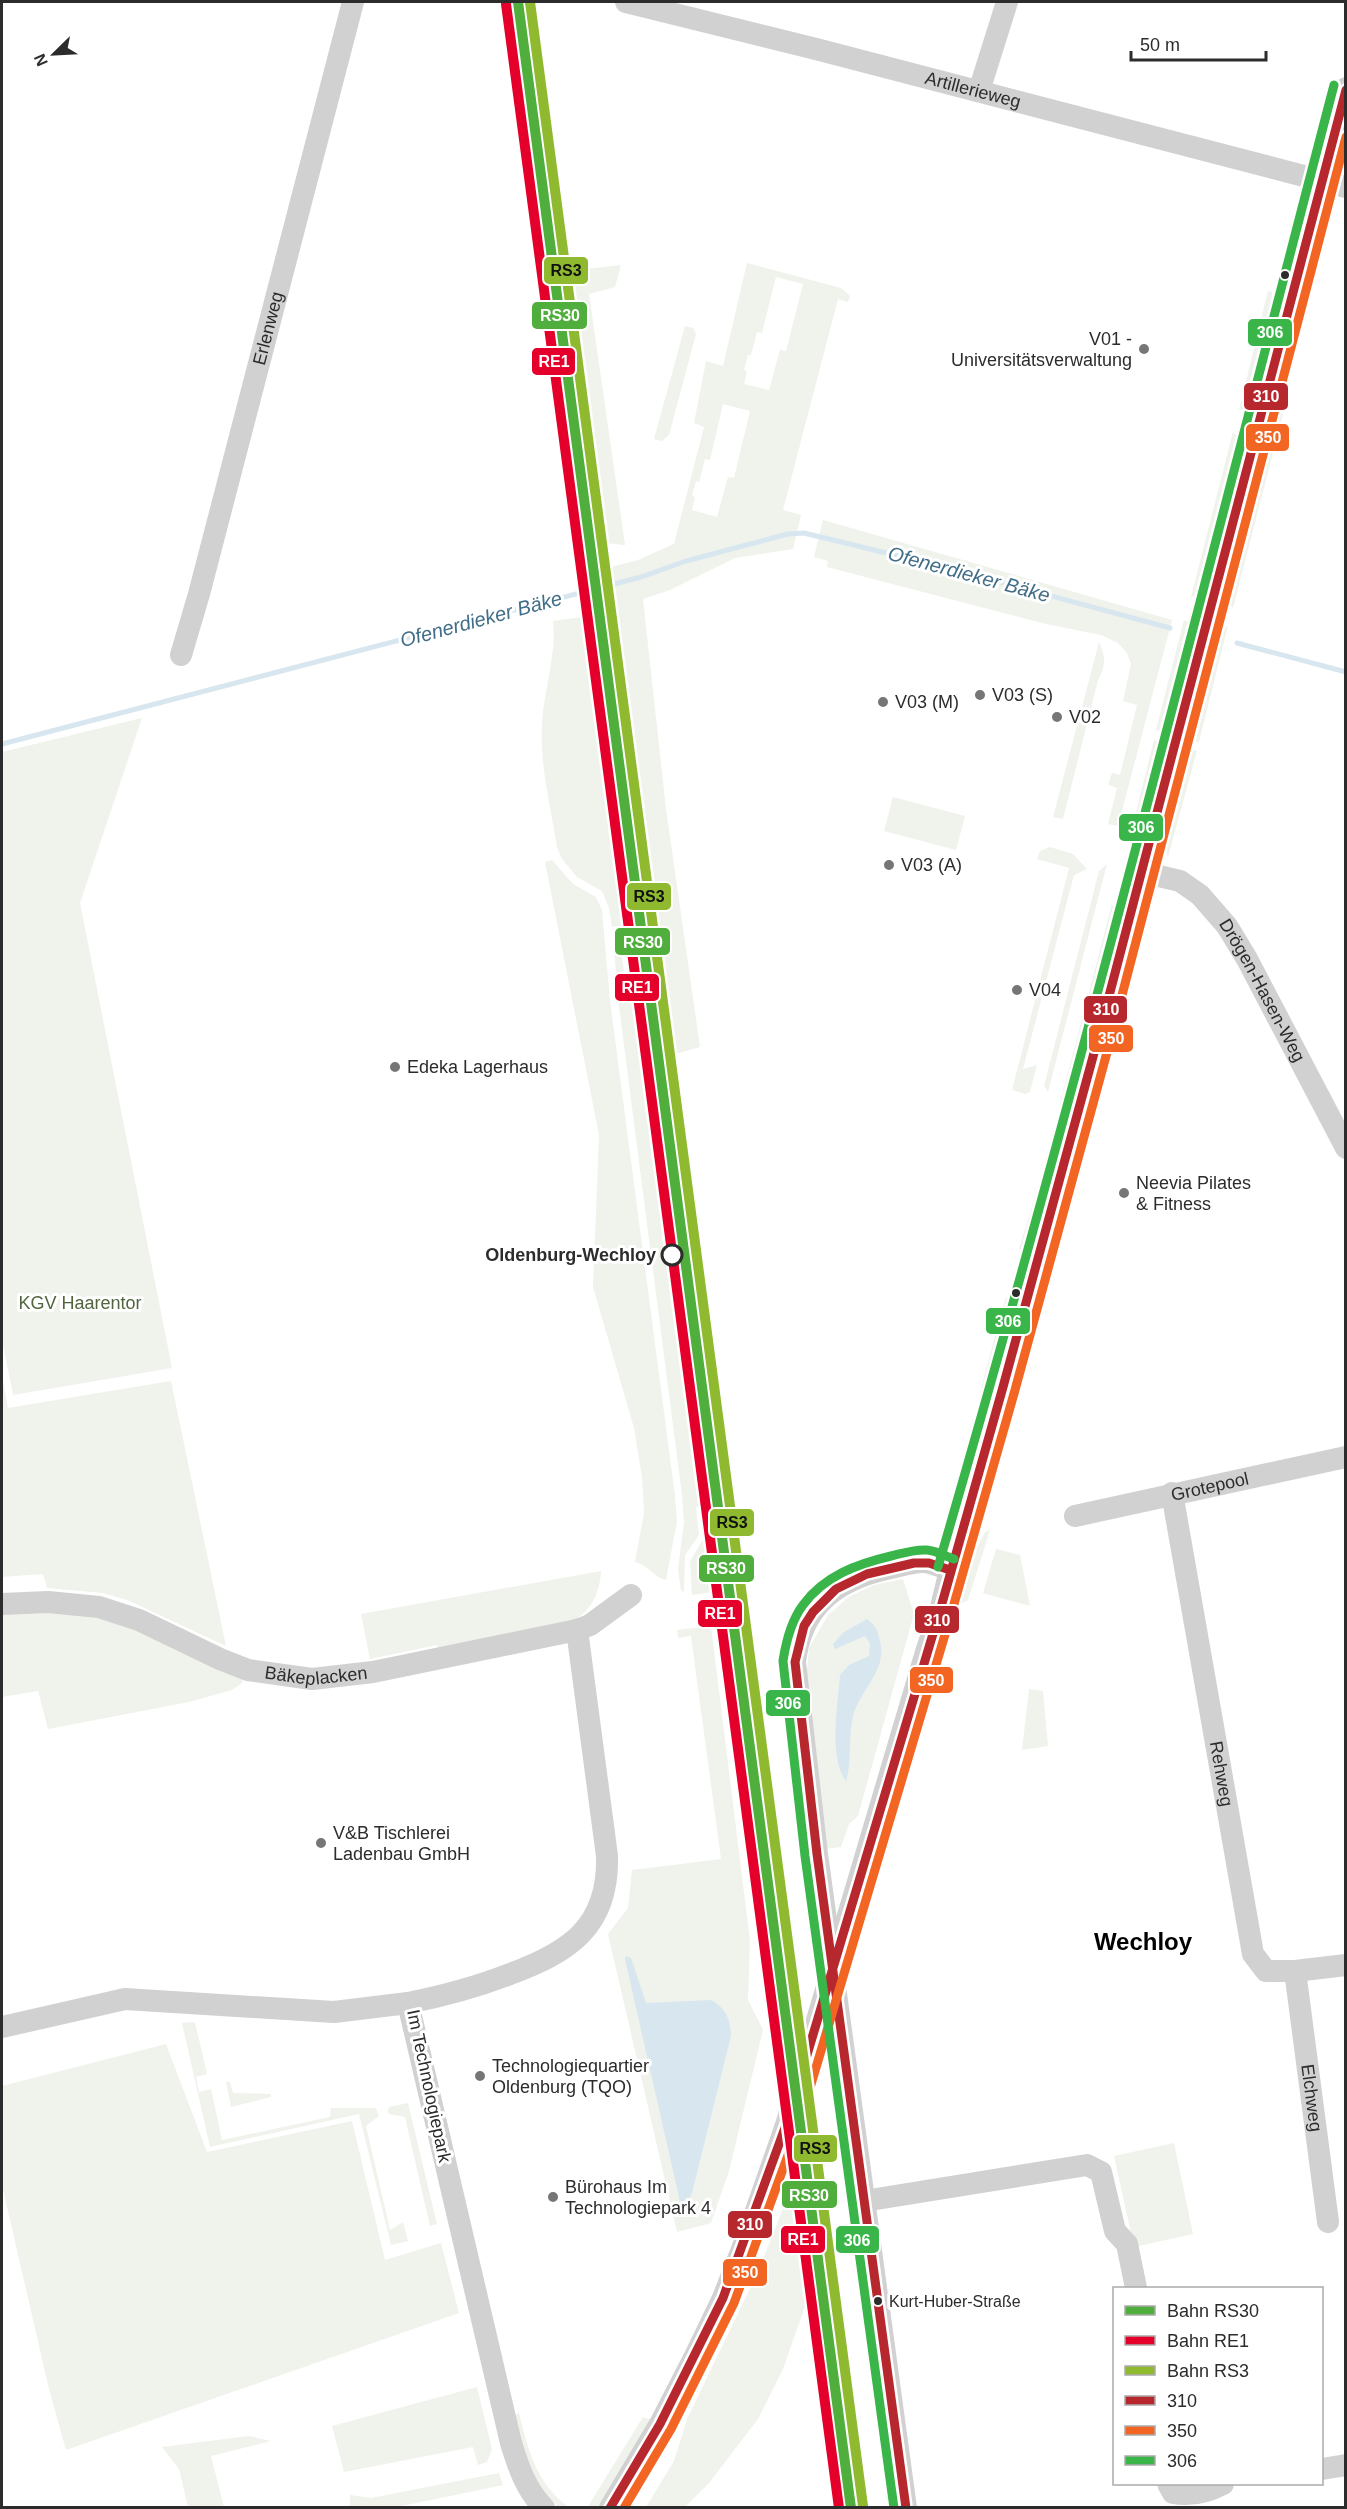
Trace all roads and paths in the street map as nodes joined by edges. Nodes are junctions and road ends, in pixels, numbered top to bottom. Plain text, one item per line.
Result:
1 (353, 2) edge
2 (626, 2) edge
3 (1007, 2) edge
4 (1346, 88) edge
5 (979, 91) junction
6 (1321, 181) junction
7 (1346, 187) edge
8 (181, 655) dead end
9 (1142, 872) junction
10 (1346, 1148) edge
11 (1346, 1457) edge
12 (1172, 1493) junction
13 (1075, 1516) dead end
14 (950, 1570) junction
15 (631, 1595) dead end
16 (2, 1604) edge
17 (577, 1630) junction
18 (1346, 1965) edge
19 (1295, 1971) junction
20 (408, 2003) junction
21 (2, 2026) edge
22 (864, 2201) junction
23 (1328, 2222) dead end
24 (1136, 2287) edge
25 (1346, 2465) edge
26 (1323, 2469) edge
27 (1169, 2485) edge
28 (1221, 2485) edge
29 (544, 2508) edge
30 (610, 2508) edge
31 (906, 2508) edge

1 - 8 street, Erlenweg
2 - 5 street, Artillerieweg
3 - 5 street
4 - 6 street
5 - 6 street, Artillerieweg
6 - 7 street, Artillerieweg
6 - 9 street
9 - 10 street, Drögen-Hasen-Weg
9 - 14 street
11 - 12 street, Grotepool
12 - 13 street, Grotepool
12 - 19 street, Rehweg
14 - 22 street
14 - 30 street
15 - 17 street, Bäkeplacken
16 - 17 street, Bäkeplacken
17 - 20 street, Im Technologiepark
18 - 19 street, Rehweg
19 - 23 street, Elchweg
20 - 21 street
20 - 29 street, Im Technologiepark
22 - 24 street
22 - 31 street
25 - 26 street
27 - 28 street

